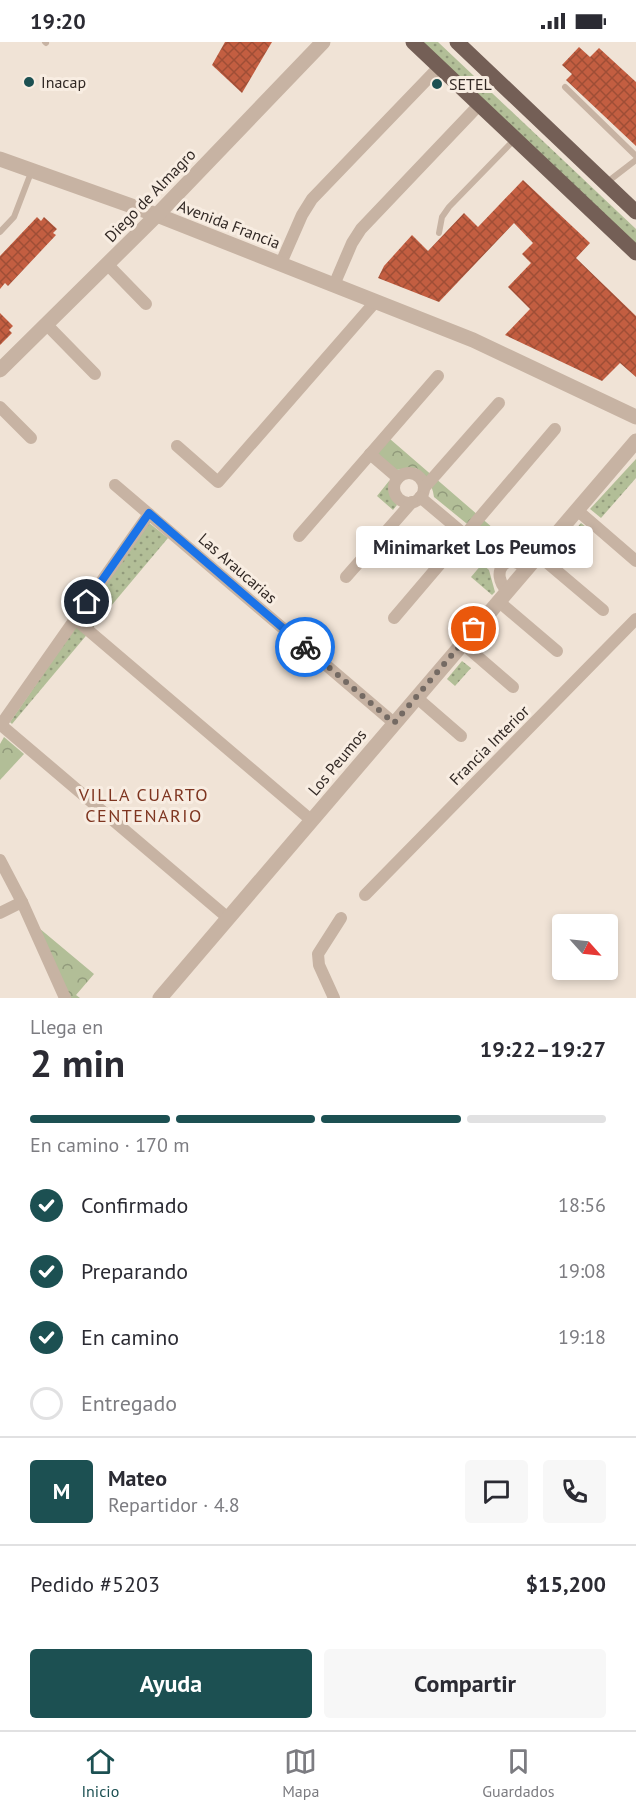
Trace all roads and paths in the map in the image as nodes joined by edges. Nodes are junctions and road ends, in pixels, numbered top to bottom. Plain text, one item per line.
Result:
1 (323, 42) edge
2 (413, 42) edge
3 (457, 42) edge
4 (440, 67) junction
5 (565, 87) dead end
6 (479, 105) junction
7 (515, 138) junction
8 (636, 156) edge
9 (0, 159) edge
10 (636, 160) edge
11 (32, 170) junction
12 (606, 184) junction
13 (636, 212) edge
14 (157, 215) junction
15 (0, 232) edge
16 (439, 233) dead end
17 (636, 253) edge
18 (280, 263) junction
19 (107, 264) junction
20 (334, 285) junction
21 (376, 301) junction
22 (146, 304) dead end
23 (46, 324) junction
24 (0, 370) edge
25 (95, 374) dead end
26 (438, 376) dead end
27 (499, 403) dead end
28 (0, 407) edge
29 (636, 417) edge
30 (555, 429) dead end
31 (30, 438) dead end
32 (636, 441) edge
33 (177, 446) dead end
34 (370, 454) junction
35 (398, 478) junction
36 (115, 485) dead end
37 (419, 496) junction
38 (577, 510) junction
39 (149, 513) junction
40 (465, 535) junction
41 (299, 536) dead end
42 (538, 555) junction
43 (636, 561) edge
44 (502, 566) junction
45 (526, 569) junction
46 (346, 577) dead end
47 (503, 596) junction
48 (603, 610) dead end
49 (394, 618) dead end
50 (75, 619) junction
51 (636, 619) edge
52 (462, 643) junction
53 (557, 651) dead end
54 (513, 687) dead end
55 (416, 697) junction
56 (394, 723) junction
57 (0, 726) edge
58 (461, 736) dead end
59 (311, 820) junction
60 (0, 860) edge
61 (365, 895) dead end
62 (22, 902) junction
63 (0, 913) edge
64 (228, 918) junction
65 (341, 918) dead end
66 (329, 995) edge
67 (65, 998) edge
68 (160, 998) edge

1 - 14 street, Diego de Almagro
2 - 4 main road
3 - 12 main road
4 - 6 main road
4 - 18 street
5 - 8 lane
6 - 7 main road
6 - 20 street
7 - 16 lane
7 - 17 main road
9 - 11 street, Avenida Francia
10 - 12 lane
11 - 14 street, Avenida Francia
11 - 15 lane
12 - 13 main road
14 - 18 street, Avenida Francia
14 - 19 street, Diego de Almagro
18 - 20 street, Avenida Francia
19 - 22 street
19 - 23 street, Diego de Almagro
20 - 21 street, Avenida Francia
21 - 29 street, Avenida Francia
21 - 33 street
23 - 24 street, Diego de Almagro
23 - 25 street
26 - 34 street
27 - 37 street
28 - 31 street
30 - 40 street
32 - 38 street, Los Peumos
34 - 35 street
34 - 41 street
35 - 37 street
35 - 37 street
36 - 39 street, Las Araucarias
37 - 40 street
37 - 46 street
38 - 42 street, Los Peumos
38 - 43 street
39 - 50 street
39 - 56 street, Las Araucarias
40 - 44 street
40 - 49 street
42 - 45 street, Los Peumos
42 - 48 street
44 - 45 street
44 - 47 street
45 - 47 street, Los Peumos
47 - 52 street, Los Peumos
47 - 53 street
50 - 57 street
50 - 59 street
51 - 61 street, Francia Interior
52 - 54 street
52 - 55 street, Los Peumos
55 - 56 street, Los Peumos
55 - 58 street
56 - 59 street, Los Peumos
57 - 64 street
59 - 64 street, Los Peumos
60 - 62 street
62 - 63 street
62 - 67 street
64 - 68 street, Los Peumos
65 - 66 street

